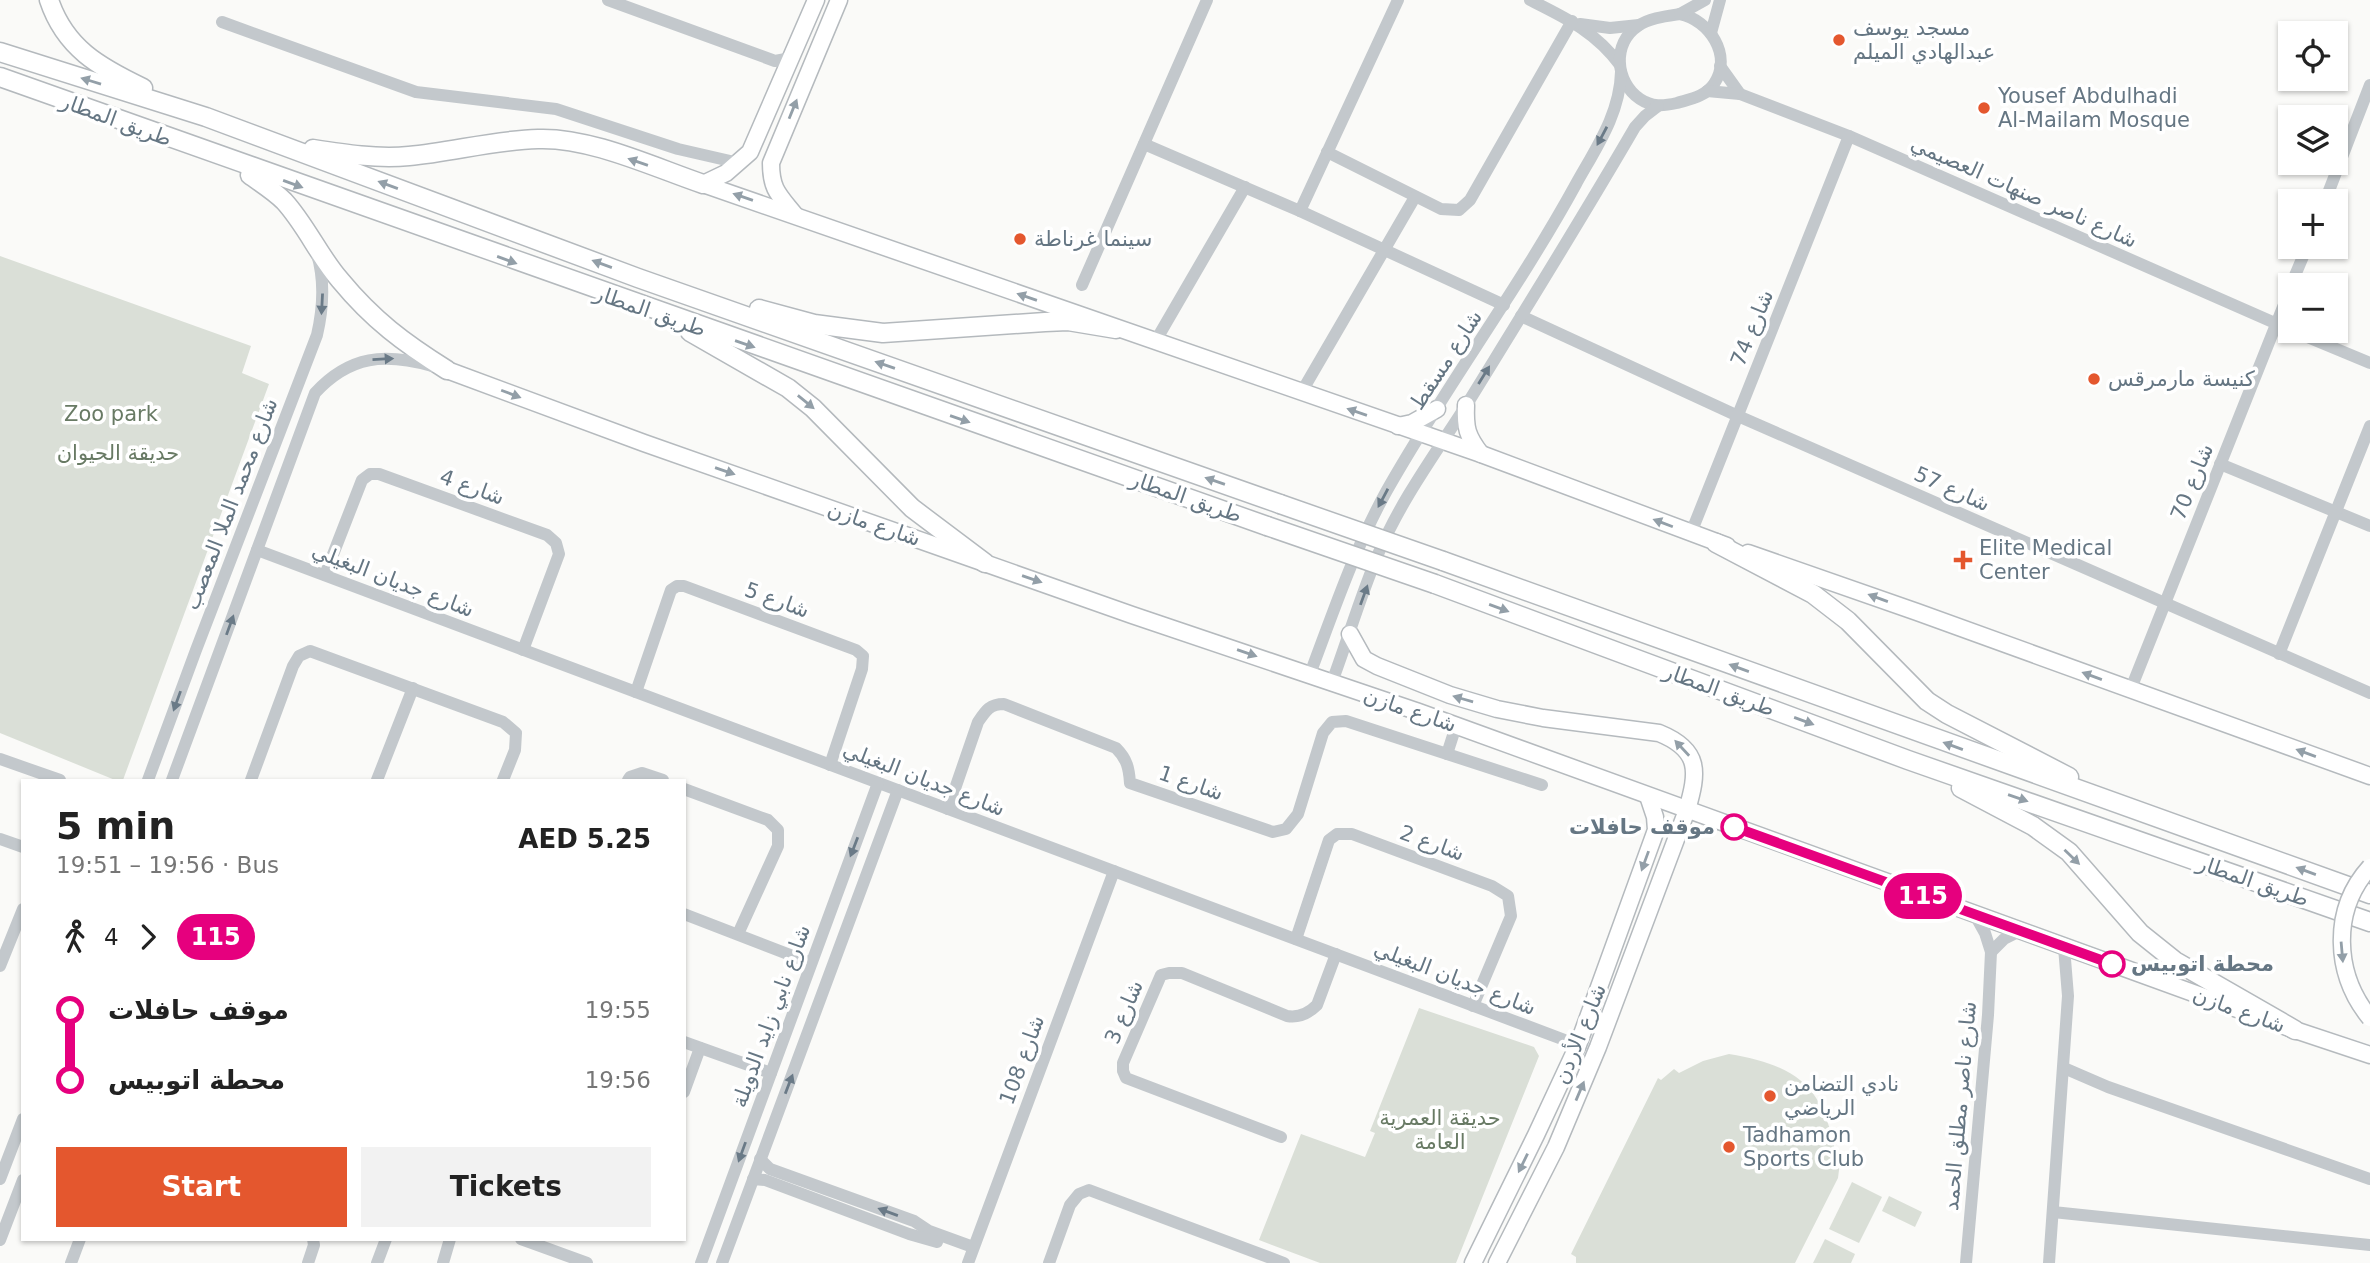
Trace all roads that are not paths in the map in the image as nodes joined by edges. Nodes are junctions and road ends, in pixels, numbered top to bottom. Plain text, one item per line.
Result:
1 (49, 0) edge
2 (608, 0) edge
3 (816, 0) edge
4 (839, 0) edge
5 (1206, 0) edge
6 (1398, 0) edge
7 (1530, 0) edge
8 (1705, 0) edge
9 (1720, 0) edge
10 (1680, 14) junction
11 (222, 22) dead end
12 (1574, 22) junction
13 (1639, 25) junction
14 (1712, 33) junction
15 (0, 52) edge
16 (783, 64) junction
17 (1720, 66) junction
18 (1620, 68) junction
19 (0, 77) edge
20 (2370, 85) edge
21 (0, 87) edge
22 (1707, 91) junction
23 (1740, 94) junction
24 (59, 99) junction
25 (1658, 106) junction
26 (206, 117) junction
27 (1849, 136) junction
28 (272, 142) junction
29 (1144, 144) junction
30 (1327, 152) junction
31 (206, 153) junction
32 (745, 158) junction
33 (771, 163) junction
34 (703, 184) junction
35 (1245, 187) junction
36 (2330, 189) edge
37 (1415, 197) junction
38 (1300, 211) junction
39 (794, 215) junction
40 (1552, 229) junction
41 (312, 237) junction
42 (1566, 245) junction
43 (1385, 251) junction
44 (1534, 257) junction
45 (1550, 270) junction
46 (638, 278) junction
47 (1082, 285) dead end
48 (1504, 305) junction
49 (664, 316) junction
50 (1521, 316) junction
51 (2278, 319) edge
52 (2276, 324) junction
53 (1116, 329) junction
54 (1154, 342) junction
55 (2323, 343) edge
56 (2370, 363) edge
57 (447, 370) junction
58 (301, 378) junction
59 (316, 393) junction
60 (1301, 393) junction
61 (1466, 405) junction
62 (1437, 409) junction
63 (1738, 416) junction
64 (1398, 426) junction
65 (2370, 426) edge
66 (1422, 433) junction
67 (1441, 440) junction
68 (1481, 454) junction
69 (2220, 464) junction
70 (2336, 512) junction
71 (2370, 526) edge
72 (1691, 533) junction
73 (1716, 543) junction
74 (257, 550) junction
75 (985, 563) junction
76 (325, 575) junction
77 (2164, 603) junction
78 (1350, 634) junction
79 (196, 650) junction
80 (523, 650) junction
81 (2279, 654) junction
82 (216, 662) junction
83 (1310, 674) junction
84 (185, 678) junction
85 (1332, 682) junction
86 (413, 688) junction
87 (206, 690) junction
88 (2130, 691) junction
89 (636, 692) junction
90 (2370, 693) edge
91 (1460, 727) junction
92 (1450, 755) junction
93 (0, 758) edge
94 (1908, 760) junction
95 (830, 765) junction
96 (2370, 776) edge
97 (57, 779) edge
98 (148, 779) edge
99 (172, 779) edge
100 (251, 779) edge
101 (377, 779) edge
102 (503, 779) edge
103 (629, 779) edge
104 (660, 779) edge
105 (878, 783) junction
106 (1542, 785) dead end
107 (686, 790) edge
108 (898, 790) junction
109 (1648, 796) junction
110 (2124, 806) junction
111 (948, 809) junction
112 (1687, 810) junction
113 (0, 839) edge
114 (21, 846) edge
115 (2370, 867) edge
116 (845, 871) junction
117 (1114, 871) junction
118 (865, 878) junction
119 (2370, 894) edge
120 (836, 896) junction
121 (855, 905) junction
122 (21, 914) edge
123 (686, 915) edge
124 (1975, 915) junction
125 (2370, 922) edge
126 (2020, 931) junction
127 (738, 934) junction
128 (1296, 939) junction
129 (2064, 947) junction
130 (1991, 952) junction
131 (1336, 954) junction
132 (1610, 956) junction
133 (1631, 962) junction
134 (811, 963) junction
135 (0, 966) edge
136 (1473, 1006) junction
137 (2370, 1018) edge
138 (2295, 1030) junction
139 (686, 1043) edge
140 (1578, 1045) junction
141 (700, 1048) junction
142 (2370, 1055) edge
143 (2064, 1068) junction
144 (771, 1073) junction
145 (686, 1086) edge
146 (21, 1124) edge
147 (1536, 1135) junction
148 (1281, 1137) dead end
149 (1556, 1147) junction
150 (760, 1159) junction
151 (0, 1179) edge
152 (753, 1179) junction
153 (2370, 1179) edge
154 (21, 1185) edge
155 (800, 1186) junction
156 (2053, 1212) junction
157 (0, 1240) edge
158 (79, 1241) edge
159 (313, 1241) edge
160 (385, 1241) edge
161 (449, 1241) edge
162 (526, 1241) edge
163 (2370, 1245) edge
164 (971, 1255) edge
165 (71, 1263) edge
166 (308, 1263) edge
167 (377, 1263) edge
168 (443, 1263) edge
169 (587, 1263) edge
170 (701, 1263) edge
171 (722, 1263) edge
172 (1049, 1263) edge
173 (1284, 1263) edge
174 (1473, 1263) edge
175 (1497, 1263) edge
176 (1966, 1263) edge
177 (2049, 1263) edge

1 - 26 highway
2 - 16 street
3 - 16 main road
33 -> 4 main road
5 - 29 street
6 - 30 street
7 - 12 street
8 - 10 street
9 - 14 street
10 - 13 street
10 - 14 street
11 - 32 street
12 - 13 street
12 - 18 street
12 - 37 street
13 - 18 street
14 - 17 street
26 -> 15 highway, طريق المطار
16 - 32 main road
17 - 22 street
17 - 23 street
18 - 25 street
18 -> 40 street, شارع مسقط
19 - 24 highway, طريق المطار
20 - 36 street
21 - 24 highway
22 - 23 street, شارع ناصر صنهات العصيمي
22 - 25 street
23 - 27 street, شارع ناصر صنهات العصيمي
24 - 31 highway, طريق المطار
25 - 42 street, شارع مسقط
26 - 28 highway, طريق المطار
27 - 52 street, شارع ناصر صنهات العصيمي
27 - 63 street, شارع 74
34 -> 28 highway
46 -> 28 highway, طريق المطار
29 - 35 street
29 - 47 street
30 - 37 street
30 - 38 street
31 - 41 highway
31 -> 49 highway, طريق المطار
32 - 33 main road
32 - 34 main road
33 - 39 main road
39 -> 34 main road
35 - 38 street
35 - 54 street
37 - 43 street
38 - 43 street
53 -> 39 main road
40 - 42 street
40 - 44 street, شارع مسقط
41 - 57 highway
41 -> 58 street, شارع محمد الملا المعصب
42 - 45 street, شارع مسقط
43 - 48 street
43 - 60 street
44 - 45 street
44 - 48 street, شارع مسقط
45 - 50 street, شارع مسقط
46 - 53 highway
110 -> 46 highway, طريق المطار, bridge
48 - 62 street, شارع مسقط
49 -> 75 highway
49 -> 94 highway, طريق المطار, bridge
61 -> 50 street, شارع مسقط
50 - 63 street, شارع 57
51 - 52 street, شارع 70
52 - 69 street, شارع 70
53 - 54 main road
54 - 60 main road
55 - 56 street, شارع ناصر صنهات العصيمي
59 -> 57 street, شارع محمد الملا المعصب
57 -> 75 main road, شارع مازن
58 - 59 street
58 - 79 street, شارع محمد الملا المعصب
59 - 74 street, شارع محمد الملا المعصب
64 -> 60 main road
61 - 67 street, شارع مسقط
61 - 68 main road
62 - 64 main road
62 - 66 street, شارع مسقط
63 - 72 street, شارع 74
63 - 77 street, شارع 57
64 - 66 main road
65 - 70 street
66 - 67 main road
66 -> 83 street, شارع مسقط
67 - 68 main road
78 -> 67 street, شارع مسقط
72 -> 68 main road
69 - 70 street
69 - 77 street, شارع 70
70 - 71 street
70 - 81 street
72 - 73 main road
88 -> 73 main road
73 - 110 highway
74 - 76 street, شارع جديان البغيلي
82 -> 74 street, شارع محمد الملا المعصب
75 -> 83 main road, شارع مازن
76 - 80 street, شارع جديان البغيلي
76 - 80 street, شارع 4
77 - 81 street, شارع 57
77 - 88 street, شارع 70
78 - 85 street, شارع مسقط
112 -> 78 main road, شارع الأردن
79 - 82 street
79 - 84 street, شارع محمد الملا المعصب
80 - 89 street, شارع جديان البغيلي
81 - 90 street, شارع 57
82 - 87 street, شارع محمد الملا المعصب
83 - 85 main road, شارع مازن
84 - 87 street
84 -> 98 street, شارع محمد الملا المعصب
85 - 91 main road, شارع مازن
86 - 100 street
86 - 101 street
86 - 102 street
87 - 99 street, شارع محمد الملا المعصب
96 -> 88 main road
89 - 95 street, شارع جديان البغيلي
89 - 95 street, شارع 5
91 - 92 street
91 - 109 main road, شارع مازن
92 - 106 street, شارع 1
92 - 111 street, شارع 1
93 - 97 street
94 -> 125 highway, طريق المطار
94 -> 138 highway
95 - 105 street, شارع جديان البغيلي
103 - 104 street
105 - 108 street, شارع جديان البغيلي
105 -> 116 street, شارع نابي زايد الدويلة
107 - 127 street
108 - 111 street, شارع جديان البغيلي
108 - 118 street, شارع نابي زايد الدويلة
109 - 112 main road, شارع مازن
109 -> 132 main road, شارع الأردن
119 -> 110 highway, طريق المطار
111 - 117 street, شارع جديان البغيلي
112 - 124 main road, شارع مازن
112 - 133 main road, شارع الأردن
113 - 114 street
115 -> 137 main road, bridge
116 - 118 street
116 - 120 street, شارع نابي زايد الدويلة
117 - 128 street, شارع جديان البغيلي
117 - 164 street, شارع 108
118 - 121 street, شارع نابي زايد الدويلة
120 - 121 street
120 - 134 street, شارع نابي زايد الدويلة
150 -> 121 street, شارع نابي زايد الدويلة
122 - 135 street
123 - 127 street
124 - 126 main road, شارع مازن
124 - 130 street, شارع ناصر مطلق الحمد
126 - 129 main road, شارع مازن
126 - 130 street
127 - 134 street
128 - 131 street, شارع جديان البغيلي
128 - 136 street, شارع 2
129 - 138 main road, شارع مازن
129 - 143 street
130 - 176 street, شارع ناصر مطلق الحمد
131 - 136 street, شارع جديان البغيلي
131 - 148 street, شارع 3
132 - 133 main road
132 - 140 main road, شارع الأردن
149 -> 133 main road, شارع الأردن
134 - 144 street, شارع نابي زايد الدويلة
136 - 140 street, شارع جديان البغيلي
138 - 142 main road, شارع مازن
139 - 141 street
140 - 147 main road, شارع الأردن
141 - 144 street
141 - 145 street
143 - 153 street
143 - 156 street
144 -> 170 street, شارع نابي زايد الدويلة
146 - 151 street
147 - 149 main road
147 -> 174 main road, شارع الأردن
149 - 175 main road, شارع الأردن
150 - 152 street, شارع نابي زايد الدويلة
150 - 155 street
152 - 155 street
152 - 171 street, شارع نابي زايد الدويلة
154 - 157 street
155 - 164 street
156 - 163 street
156 - 177 street
158 - 165 street
159 - 166 street
160 - 167 street
161 - 168 street
162 - 169 street
172 - 173 street

